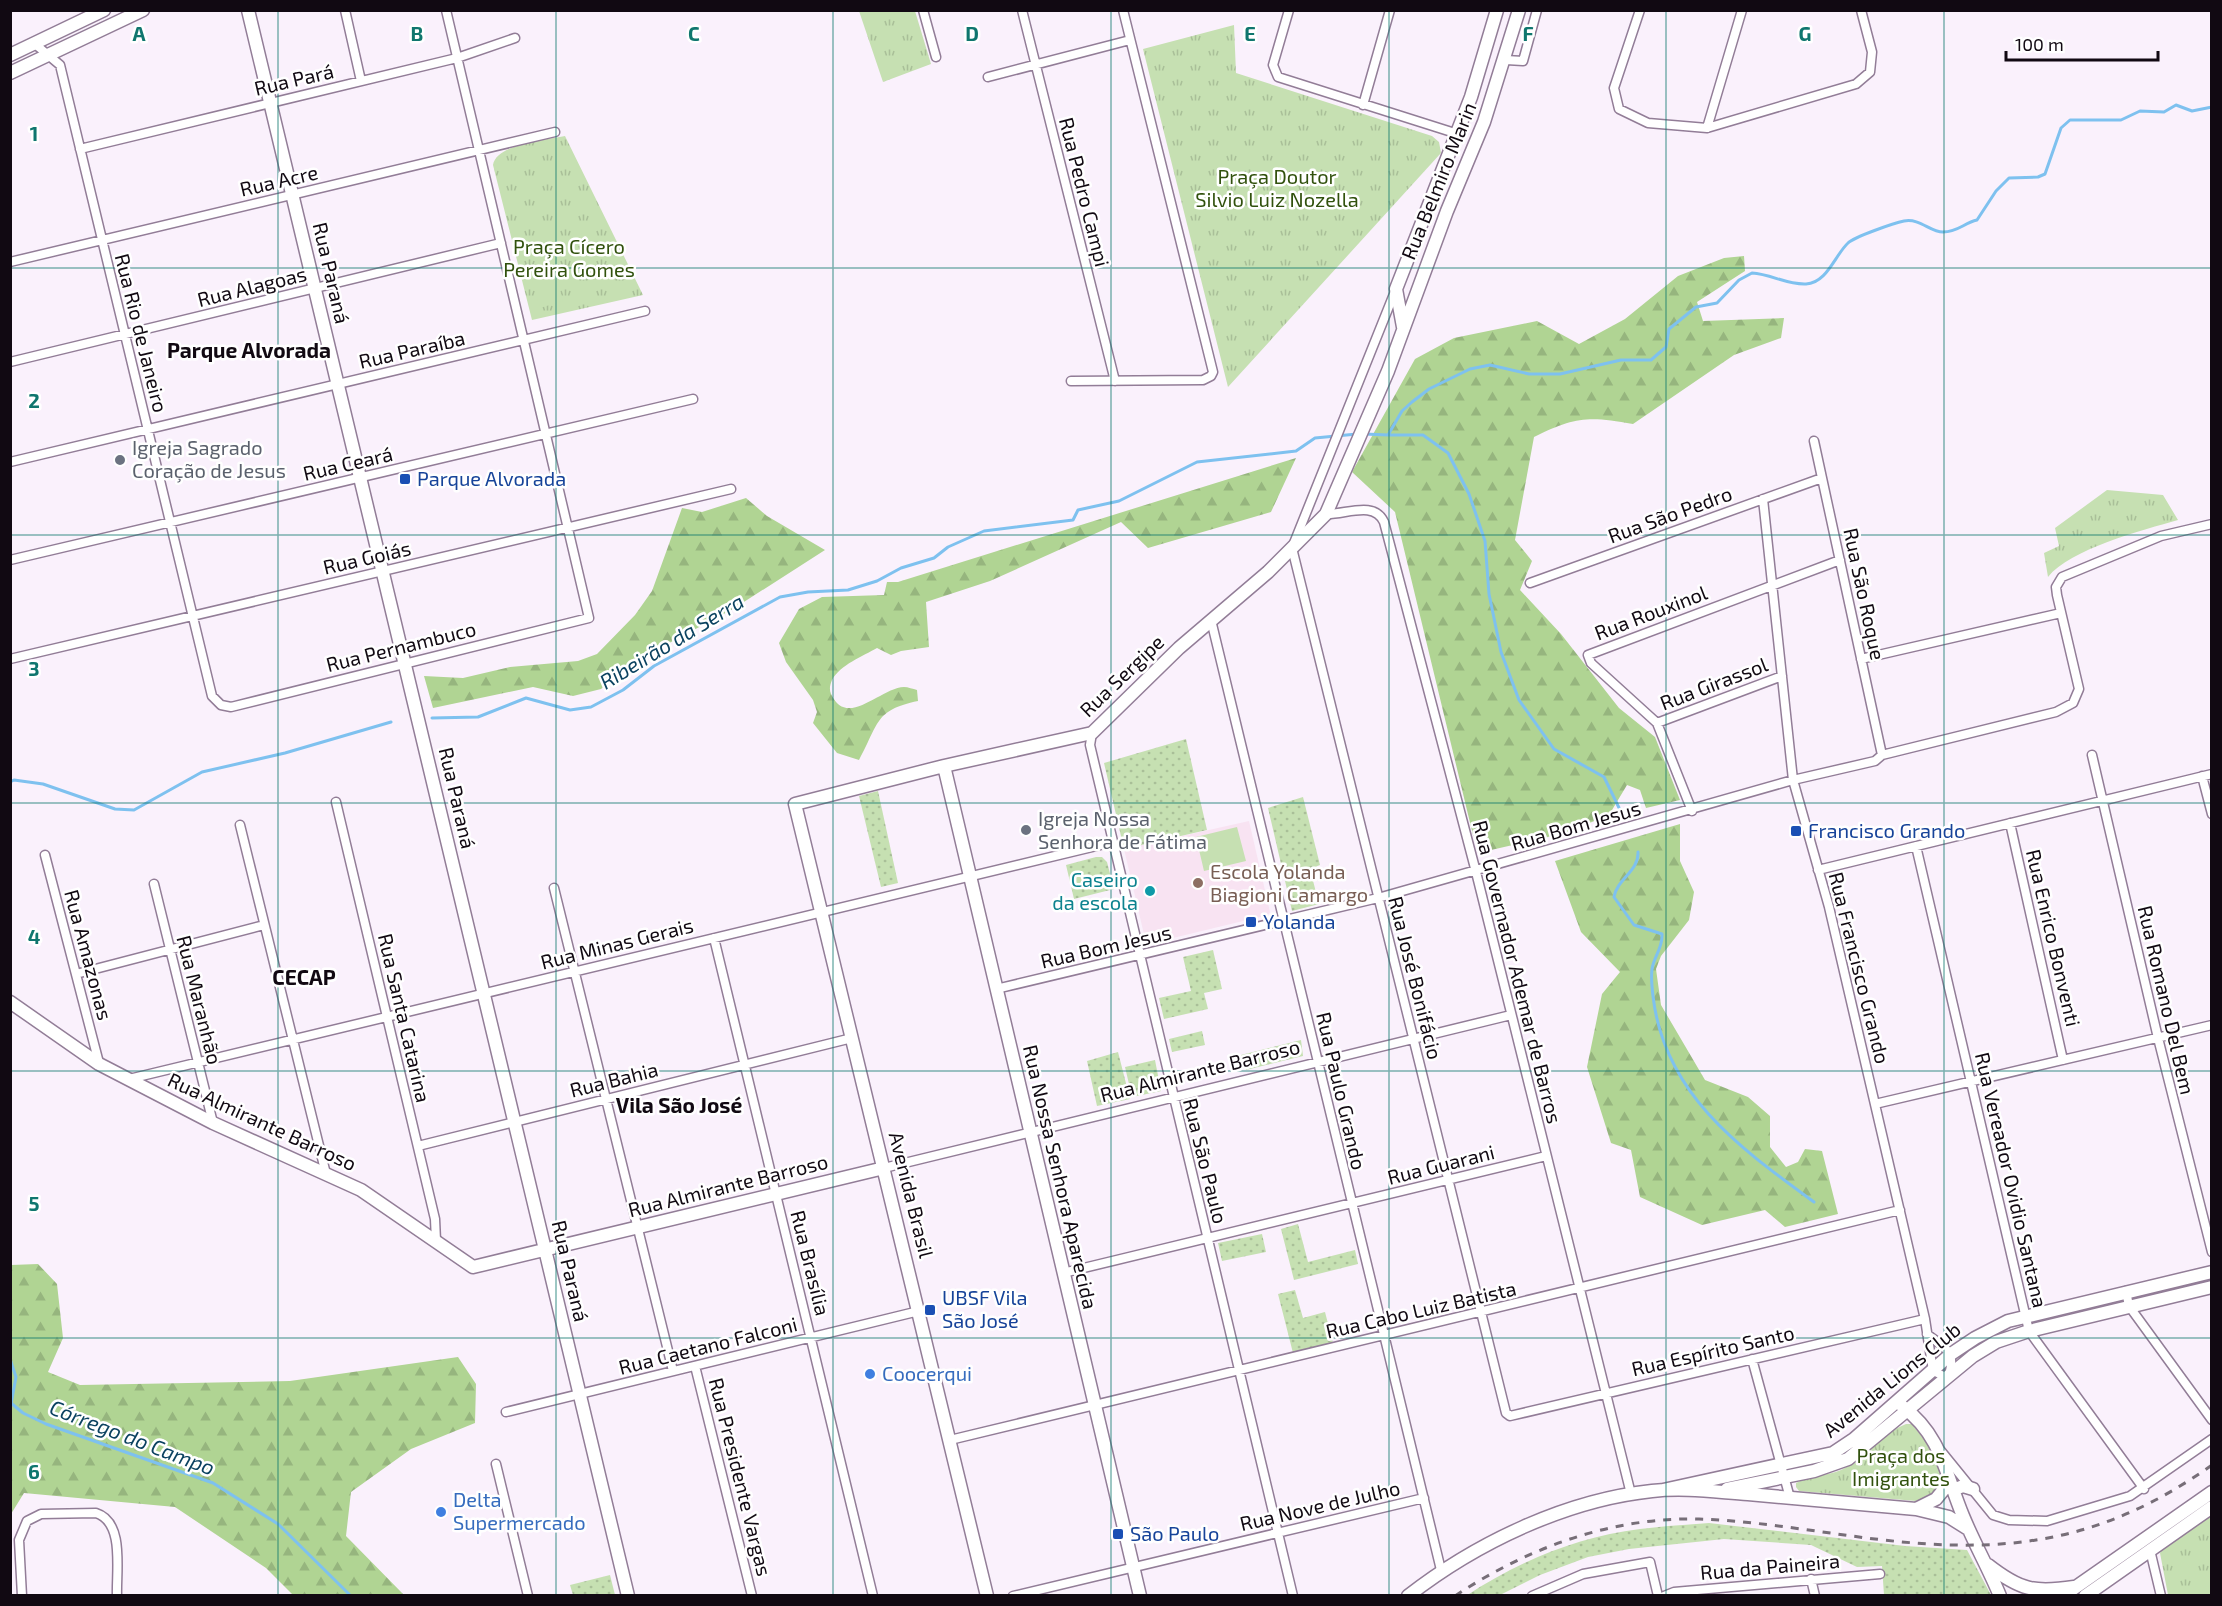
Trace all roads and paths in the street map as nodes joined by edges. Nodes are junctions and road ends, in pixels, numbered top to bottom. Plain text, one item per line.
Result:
1 (104, 10) edge
2 (143, 10) edge
3 (248, 10) edge
4 (345, 10) edge
5 (446, 10) edge
6 (923, 10) edge
7 (1022, 10) edge
8 (1123, 10) edge
9 (1289, 10) edge
10 (1390, 10) edge
11 (1497, 10) edge
12 (1520, 10) edge
13 (1537, 10) edge
14 (1640, 10) edge
15 (1742, 10) edge
16 (1861, 10) edge
17 (515, 38) dead end
18 (1130, 40) junction
19 (35, 44) junction
20 (10, 55) edge
21 (50, 55) junction
22 (936, 57) dead end
23 (457, 58) junction
24 (1506, 60) junction
25 (1036, 65) junction
26 (10, 73) edge
27 (988, 77) dead end
28 (361, 81) junction
29 (270, 103) junction
30 (1363, 105) junction
31 (1707, 128) junction
32 (555, 132) dead end
33 (1458, 134) junction
34 (80, 148) junction
35 (479, 150) junction
36 (292, 195) junction
37 (102, 240) junction
38 (501, 243) junction
39 (10, 262) edge
40 (315, 288) junction
41 (1396, 289) junction
42 (645, 311) dead end
43 (1404, 327) junction
44 (125, 334) junction
45 (524, 340) junction
46 (10, 362) edge
47 (1071, 381) dead end
48 (1115, 381) junction
49 (338, 384) junction
50 (693, 399) dead end
51 (148, 429) junction
52 (546, 434) junction
53 (1814, 441) dead end
54 (10, 462) edge
55 (360, 478) junction
56 (1822, 478) junction
57 (731, 489) dead end
58 (1763, 500) junction
59 (1326, 514) junction
60 (170, 523) junction
61 (2211, 524) edge
62 (568, 528) junction
63 (1292, 548) junction
64 (10, 560) edge
65 (1840, 560) junction
66 (382, 571) junction
67 (1530, 583) dead end
68 (1772, 586) junction
69 (2061, 613) junction
70 (193, 616) junction
71 (1211, 620) junction
72 (10, 659) edge
73 (1862, 659) junction
74 (405, 663) junction
75 (1782, 676) junction
76 (221, 705) joint
77 (1657, 723) junction
78 (1092, 733) junction
79 (1882, 755) junction
80 (2092, 756) dead end
81 (944, 766) junction
82 (2207, 775) edge
83 (1793, 780) junction
84 (2102, 801) junction
85 (336, 802) dead end
86 (795, 804) joint
87 (1692, 811) junction
88 (2211, 814) edge
89 (2010, 823) junction
90 (240, 825) dead end
91 (1113, 842) junction
92 (1916, 846) junction
93 (45, 855) dead end
94 (1818, 870) junction
95 (1476, 872) junction
96 (969, 876) junction
97 (154, 884) dead end
98 (554, 888) dead end
99 (1378, 898) junction
100 (821, 912) junction
101 (1283, 921) junction
102 (264, 925) junction
103 (714, 938) junction
104 (170, 950) junction
105 (1138, 956) junction
106 (575, 971) junction
107 (76, 974) junction
108 (996, 989) junction
109 (484, 993) junction
110 (10, 1002) edge
111 (1511, 1015) junction
112 (387, 1017) junction
113 (2211, 1026) edge
114 (852, 1038) junction
115 (2158, 1038) junction
116 (1413, 1039) junction
117 (292, 1040) junction
118 (2063, 1060) junction
119 (198, 1062) junction
120 (1317, 1062) junction
121 (99, 1064) junction
122 (745, 1065) junction
123 (128, 1079) junction
124 (1971, 1081) junction
125 (1172, 1097) junction
126 (606, 1099) junction
127 (1875, 1104) junction
128 (514, 1121) junction
129 (213, 1124) junction
130 (1029, 1132) junction
131 (418, 1146) junction
132 (1546, 1156) junction
133 (885, 1168) junction
134 (326, 1174) junction
135 (1448, 1180) junction
136 (776, 1194) junction
137 (1351, 1204) junction
138 (1900, 1210) junction
139 (638, 1228) junction
140 (1206, 1238) junction
141 (436, 1241) junction
142 (545, 1250) junction
143 (2211, 1252) edge
144 (2211, 1272) edge
145 (1063, 1273) junction
146 (2211, 1287) edge
147 (1580, 1290) junction
148 (2126, 1291) junction
149 (2129, 1306) junction
150 (919, 1311) junction
151 (1481, 1313) junction
152 (2025, 1316) junction
153 (1925, 1319) junction
154 (2029, 1331) junction
155 (1928, 1334) junction
156 (1384, 1336) junction
157 (811, 1338) junction
158 (1951, 1354) junction
159 (1752, 1359) junction
160 (695, 1366) junction
161 (673, 1371) junction
162 (1238, 1371) junction
163 (1933, 1371) junction
164 (1948, 1378) junction
165 (1605, 1393) junction
166 (579, 1394) junction
167 (1922, 1399) junction
168 (1896, 1404) junction
169 (1095, 1406) junction
170 (1908, 1411) junction
171 (506, 1412) dead end
172 (1508, 1415) joint
173 (2211, 1420) edge
174 (1925, 1426) junction
175 (2211, 1439) edge
176 (950, 1440) junction
177 (1940, 1449) junction
178 (496, 1464) dead end
179 (1783, 1471) junction
180 (1951, 1486) junction
181 (1973, 1489) junction
182 (2144, 1489) junction
183 (1663, 1490) junction
184 (1714, 1492) junction
185 (2211, 1492) edge
186 (1631, 1494) junction
187 (1424, 1498) junction
188 (1790, 1498) junction
189 (2211, 1508) edge
190 (1916, 1509) junction
191 (1968, 1529) junction
192 (1278, 1533) junction
193 (2150, 1550) junction
194 (1987, 1564) junction
195 (1133, 1567) junction
196 (1441, 1570) junction
197 (1880, 1574) dead end
198 (1811, 1579) junction
199 (2080, 1592) edge
200 (987, 1595) edge
201 (22, 1596) edge
202 (117, 1596) edge
203 (528, 1596) edge
204 (628, 1596) edge
205 (752, 1596) edge
206 (873, 1596) edge
207 (1013, 1596) edge
208 (1140, 1596) edge
209 (1293, 1596) edge
210 (1408, 1596) edge
211 (1532, 1596) edge
212 (1658, 1596) edge
213 (1664, 1596) edge
214 (1815, 1596) edge
215 (2000, 1596) edge
216 (2063, 1596) edge
217 (2161, 1596) edge

1 - 19 street
2 - 21 street
3 - 29 street, Rua Paraná
4 - 28 street
5 - 23 street
6 - 22 street
7 - 25 street, Rua Pedro Campi
8 - 18 street
9 - 30 street
10 - 30 street
11 - 33 street, Rua Belmiro Marin
12 - 24 street, Rua Belmiro Marin
13 - 24 street
14 - 31 street
15 - 31 street
16 - 31 street
17 - 23 street, Rua Pará
18 - 25 street
18 - 48 street
19 - 20 street
19 - 21 street, Rua Rio de Janeiro
21 - 26 street
21 - 34 street, Rua Rio de Janeiro
23 - 28 street, Rua Pará
23 - 35 street
24 - 43 street, Rua Belmiro Marin
25 - 27 street
25 - 48 street, Rua Pedro Campi
28 - 29 street, Rua Pará
29 - 34 street, Rua Pará
29 - 36 street, Rua Paraná
30 - 33 street
32 - 35 street, Rua Acre
33 - 41 street, Rua Belmiro Marin
34 - 37 street, Rua Rio de Janeiro
35 - 36 street, Rua Acre
35 - 38 street
36 - 37 street, Rua Acre
36 - 40 street, Rua Paraná
37 - 39 street, Rua Acre
37 - 44 street, Rua Rio de Janeiro
38 - 40 street, Rua Alagoas
38 - 45 street
40 - 44 street, Rua Alagoas
40 - 49 street, Rua Paraná
41 - 43 street
41 - 63 street, Rua Belmiro Marin
42 - 45 street, Rua Paraíba
43 - 59 street, Rua Belmiro Marin
44 - 46 street, Rua Alagoas
44 - 51 street, Rua Rio de Janeiro
45 - 49 street, Rua Paraíba
45 - 52 street
47 - 48 street
49 - 51 street, Rua Paraíba
49 - 55 street, Rua Paraná
50 - 52 street, Rua Ceará
51 - 54 street, Rua Paraíba
51 - 60 street, Rua Rio de Janeiro
52 - 55 street, Rua Ceará
52 - 62 street
53 - 56 street, Rua São Roque
55 - 60 street, Rua Ceará
55 - 66 street, Rua Paraná
56 - 58 street, Rua São Pedro
56 - 65 street, Rua São Roque
57 - 62 street, Rua Goiás
58 - 67 street, Rua São Pedro
58 - 68 street, Rua Francisco Grando
59 - 63 street, Rua Sergipe
59 - 95 street, Rua Governador Ademar de Barros
60 - 64 street, Rua Ceará
60 - 70 street, Rua Rio de Janeiro
61 - 69 street
62 - 66 street, Rua Goiás
62 - 74 street, Rua Pernambuco
63 - 71 street, Rua Sergipe
63 - 99 street, Rua José Bonifácio
65 - 68 street
65 - 73 street, Rua São Roque
66 - 70 street, Rua Goiás
66 - 74 street, Rua Paraná
68 - 75 street, Rua Francisco Grando
68 - 77 street, Rua Rouxinol
69 - 73 street
69 - 79 street, Rua Bom Jesus
70 - 72 street, Rua Goiás
70 - 76 street, Rua Rio de Janeiro
71 - 78 street, Rua Sergipe
71 - 101 street, Rua Paulo Grando
73 - 79 street, Rua São Roque
74 - 76 street, Rua Pernambuco
74 - 109 street, Rua Paraná
75 - 77 street, Rua Girassol
75 - 83 street, Rua Francisco Grando
77 - 87 street, Rua Rouxinol
78 - 81 street, Rua Sergipe
78 - 91 street, Rua São Paulo
79 - 83 street, Rua Bom Jesus
80 - 84 street, Rua Romano Del Bem
81 - 86 street, Rua Sergipe
81 - 96 street, Rua Nossa Senhora Aparecida
82 - 84 street
82 - 88 street
83 - 87 street, Rua Bom Jesus
83 - 94 street, Rua Francisco Grando
84 - 89 street
84 - 115 street, Rua Romano Del Bem
85 - 112 street, Rua Santa Catarina
86 - 100 street, Avenida Brasil
87 - 95 street, Rua Bom Jesus
89 - 92 street
89 - 118 street, Rua Enrico Bonventi
90 - 102 street
91 - 96 street, Rua Minas Gerais
91 - 105 street, Rua São Paulo
92 - 94 street
92 - 124 street, Rua Vereador Ovidio Santana
93 - 107 street, Rua Amazonas
94 - 127 street, Rua Francisco Grando
95 - 99 street, Rua Bom Jesus
95 - 111 street, Rua Governador Ademar de Barros
96 - 100 street, Rua Minas Gerais
96 - 108 street, Rua Nossa Senhora Aparecida
97 - 104 street, Rua Maranhão
98 - 106 street
99 - 101 street, Rua Bom Jesus
99 - 116 street, Rua José Bonifácio
100 - 103 street, Rua Minas Gerais
100 - 114 street, Avenida Brasil
101 - 105 street, Rua Bom Jesus
101 - 120 street, Rua Paulo Grando
102 - 104 street
102 - 117 street
103 - 106 street, Rua Minas Gerais
103 - 122 street, Rua Brasília
104 - 107 street
104 - 119 street, Rua Maranhão
105 - 108 street, Rua Bom Jesus
105 - 125 street, Rua São Paulo
106 - 109 street, Rua Minas Gerais
106 - 126 street
107 - 121 street, Rua Amazonas
108 - 130 street, Rua Nossa Senhora Aparecida
109 - 112 street, Rua Minas Gerais
109 - 128 street, Rua Paraná
110 - 121 street, Rua Almirante Barroso
111 - 116 street, Rua Almirante Barroso
111 - 132 street, Rua Governador Ademar de Barros
112 - 117 street, Rua Minas Gerais
112 - 131 street, Rua Santa Catarina
113 - 115 street
114 - 122 street, Rua Bahia
114 - 133 street, Avenida Brasil
115 - 118 street
115 - 143 street, Rua Romano Del Bem
116 - 120 street, Rua Almirante Barroso
116 - 135 street, Rua José Bonifácio
117 - 119 street, Rua Minas Gerais
117 - 134 street
118 - 124 street
119 - 123 street, Rua Minas Gerais
119 - 129 street, Rua Maranhão
120 - 125 street, Rua Almirante Barroso
120 - 137 street, Rua Paulo Grando
121 - 123 street, Rua Almirante Barroso
122 - 126 street, Rua Bahia
122 - 136 street, Rua Brasília
123 - 129 street, Rua Almirante Barroso
124 - 127 street
124 - 152 street, Rua Vereador Ovidio Santana
125 - 130 street, Rua Almirante Barroso
125 - 140 street, Rua São Paulo
126 - 128 street, Rua Bahia
126 - 139 street
127 - 138 street, Rua Francisco Grando
128 - 131 street, Rua Bahia
128 - 142 street, Rua Paraná
129 - 134 street, Rua Almirante Barroso
130 - 133 street, Rua Almirante Barroso
130 - 145 street, Rua Nossa Senhora Aparecida
131 - 141 street, Rua Santa Catarina
132 - 135 street, Rua Guarani
132 - 147 street, Rua Governador Ademar de Barros
133 - 136 street, Rua Almirante Barroso
133 - 150 street, Avenida Brasil
134 - 141 street, Rua Almirante Barroso
135 - 137 street, Rua Guarani
135 - 151 street, Rua José Bonifácio
136 - 139 street, Rua Almirante Barroso
136 - 157 street, Rua Brasília
137 - 140 street, Rua Guarani
137 - 156 street, Rua Paulo Grando
138 - 147 street, Rua Cabo Luiz Batista
138 - 153 street, Rua Francisco Grando
139 - 142 street, Rua Almirante Barroso
139 - 161 street
140 - 145 street, Rua Guarani
140 - 162 street, Rua São Paulo
141 - 142 street, Rua Almirante Barroso
142 - 166 street, Rua Paraná
144 - 148 street, Avenida Lions Club
145 - 169 street, Rua Nossa Senhora Aparecida
146 - 149 street, Avenida Lions Club
147 - 151 street, Rua Cabo Luiz Batista
147 - 165 street, Rua Governador Ademar de Barros
148 - 149 street
148 - 152 street, Avenida Lions Club
149 - 154 street, Avenida Lions Club
149 - 173 street
150 - 157 street, Rua Caetano Falconi
150 - 176 street, Avenida Brasil
151 - 156 street, Rua Cabo Luiz Batista
151 - 172 street, Rua José Bonifácio
152 - 154 street, Rua Vereador Ovidio Santana
152 - 158 street, Avenida Lions Club
153 - 155 street, Rua Francisco Grando
153 - 159 street, Rua Espírito Santo
154 - 164 street, Avenida Lions Club
154 - 182 street, Rua Vereador Ovidio Santana
155 - 158 street
155 - 163 street, Rua Francisco Grando
156 - 162 street, Rua Cabo Luiz Batista
156 - 187 street, Rua Paulo Grando
157 - 160 street, Rua Caetano Falconi
157 - 206 street, Rua Brasília
158 - 163 street, Avenida Lions Club
158 - 164 street
159 - 165 street, Rua Espírito Santo
159 - 179 street
160 - 161 street, Rua Caetano Falconi
160 - 205 street, Rua Presidente Vargas
161 - 166 street, Rua Caetano Falconi
162 - 169 street, Rua Cabo Luiz Batista
162 - 192 street, Rua São Paulo
163 - 164 street
163 - 168 street, Avenida Lions Club
164 - 167 street, Avenida Lions Club
165 - 172 street, Rua Espírito Santo
165 - 186 street, Rua Governador Ademar de Barros
166 - 171 street, Rua Caetano Falconi
166 - 204 street, Rua Paraná
167 - 170 street, Avenida Lions Club
167 - 174 street
168 - 170 street
168 - 179 street, Avenida Lions Club
169 - 176 street, Rua Cabo Luiz Batista
169 - 195 street, Rua Nossa Senhora Aparecida
170 - 174 street
170 - 179 street, Avenida Lions Club
174 - 177 street
175 - 182 street
176 - 200 street, Avenida Brasil
177 - 180 street
177 - 181 street
178 - 203 street
179 - 183 street, Avenida Lions Club
179 - 184 street, Avenida Lions Club
179 - 188 street
180 - 181 street
180 - 190 street
180 - 191 street
181 - 182 street
183 - 184 street
183 - 186 street
184 - 188 street
185 - 199 street
186 - 196 street
187 - 192 street, Rua Nove de Julho
187 - 196 street, Rua Paulo Grando
188 - 190 street
189 - 193 street
190 - 191 street
191 - 194 street
192 - 195 street, Rua Nove de Julho
192 - 209 street, Rua São Paulo
193 - 199 street
193 - 217 street
194 - 199 street
194 - 215 street
195 - 207 street, Rua Nove de Julho
195 - 208 street, Rua Nossa Senhora Aparecida
196 - 210 street
197 - 198 street, Rua da Paineira
198 - 213 street, Rua da Paineira
198 - 214 street
199 - 216 street
201 - 202 street
211 - 212 street

